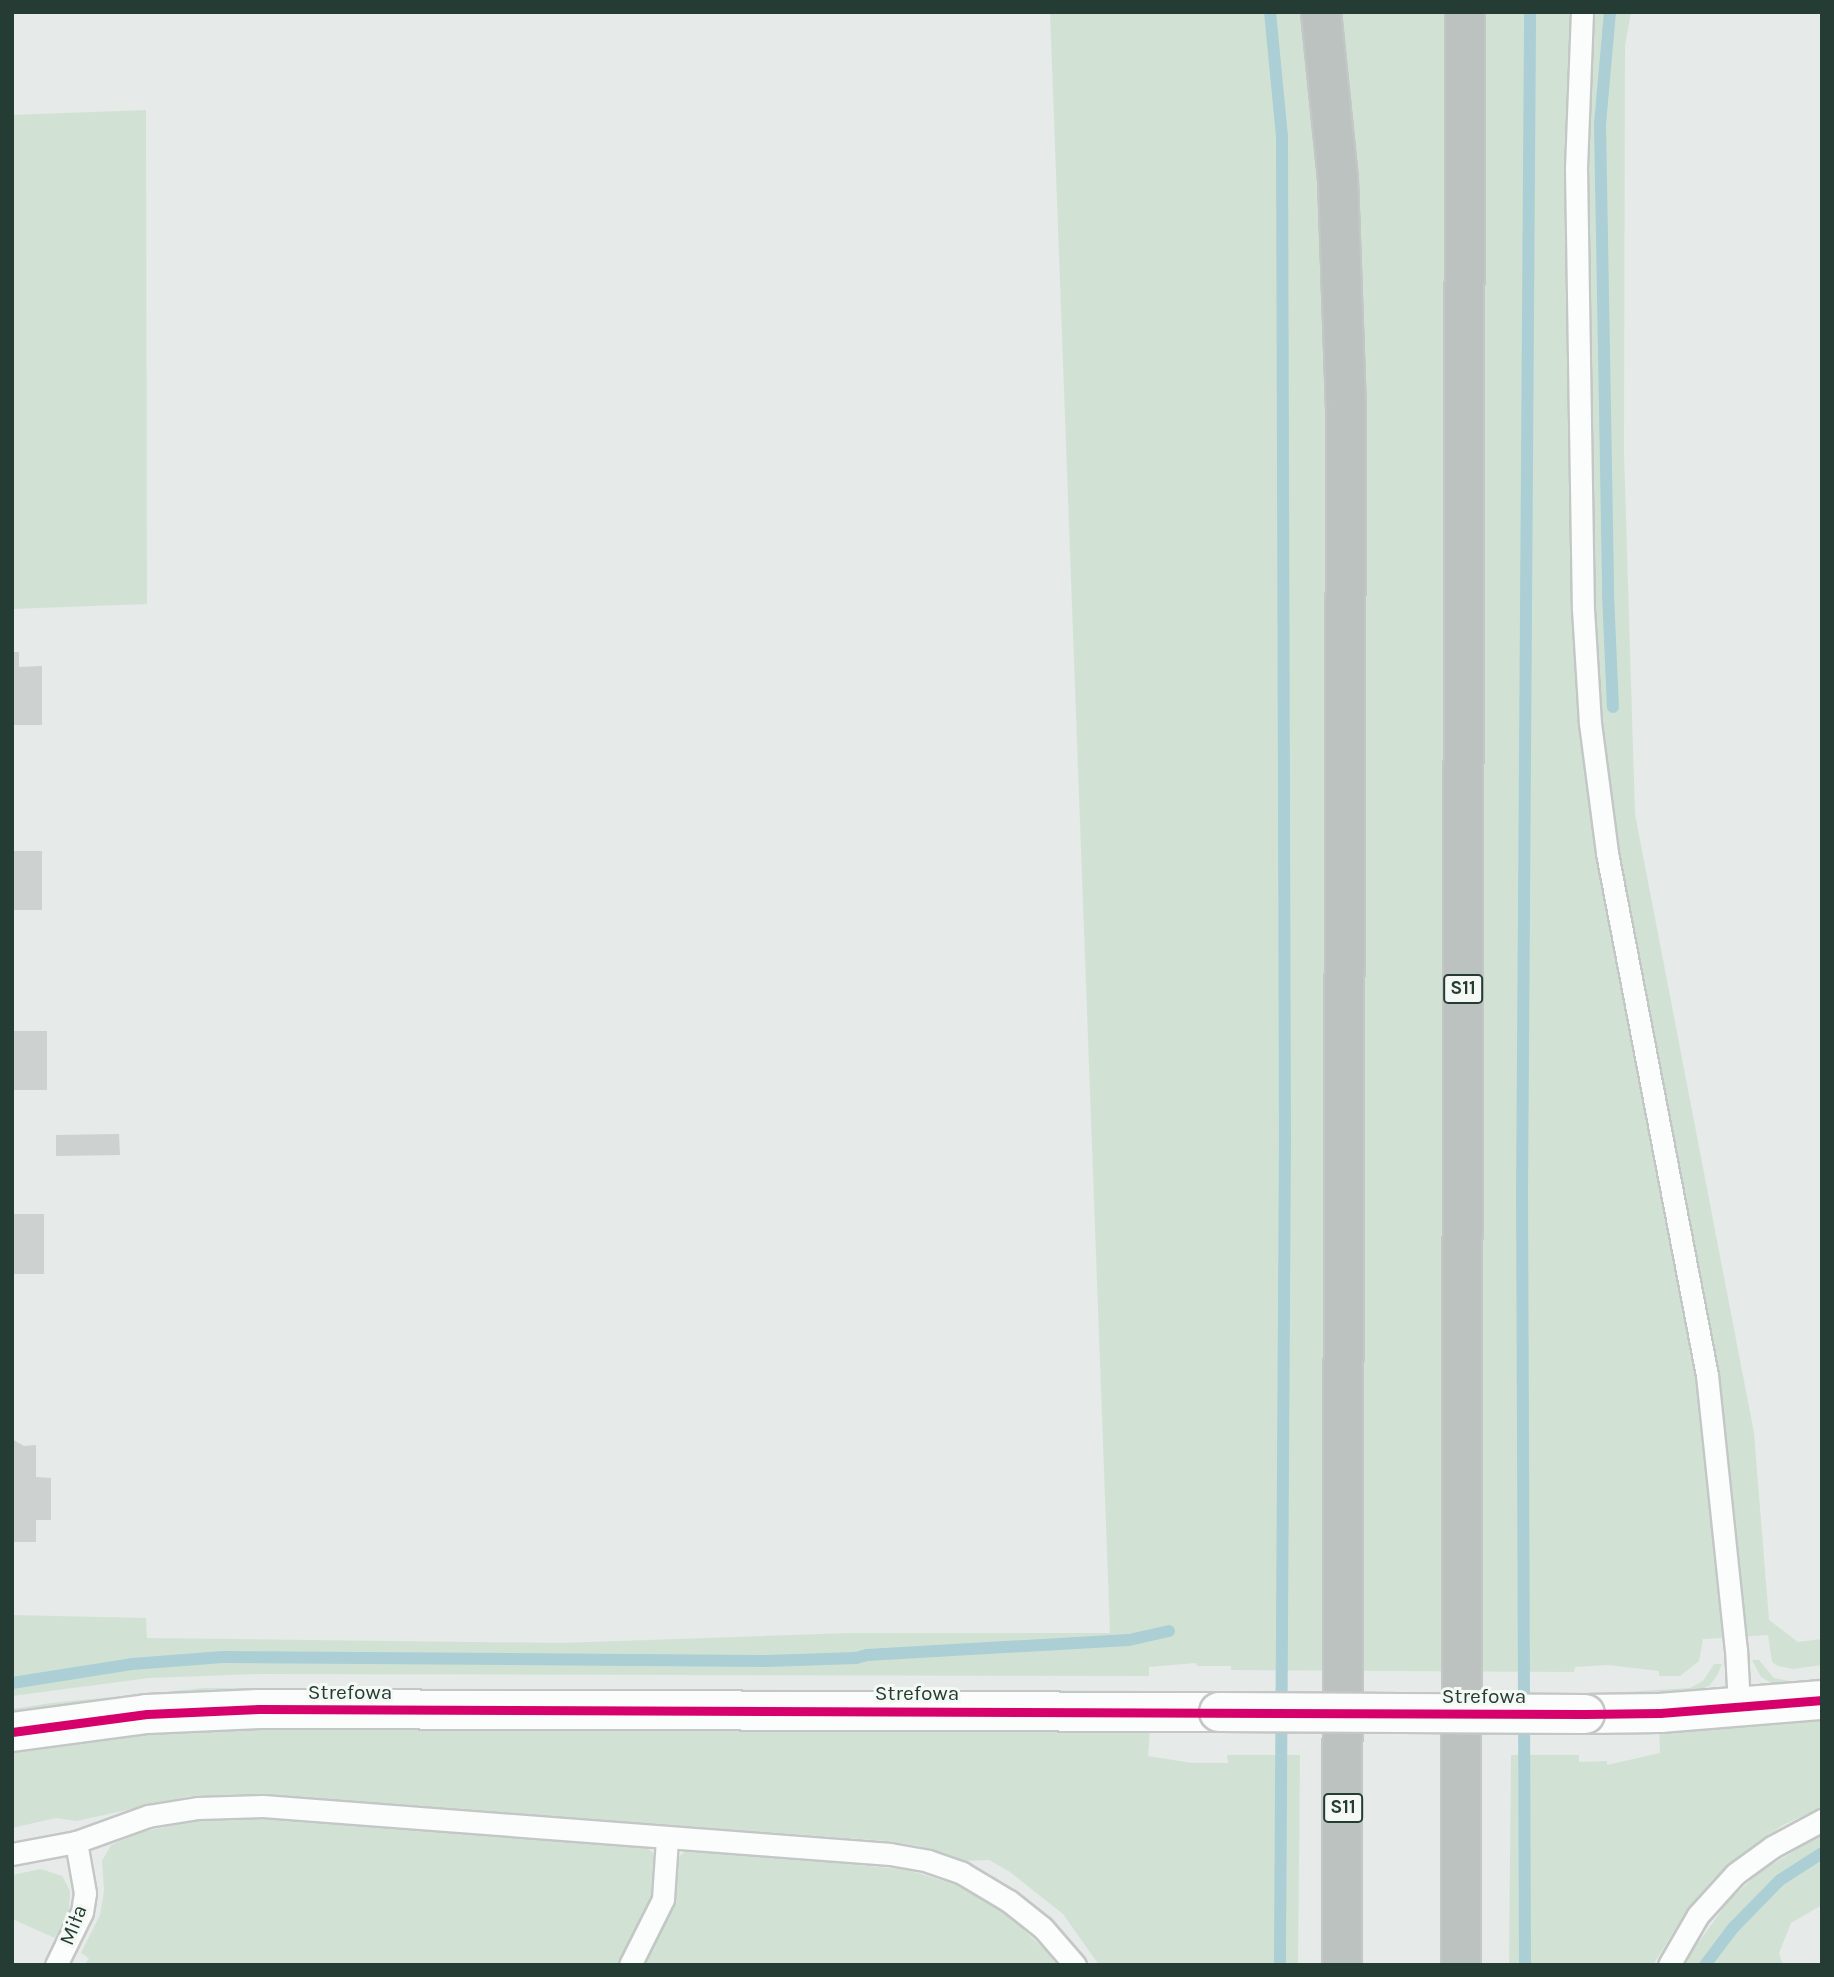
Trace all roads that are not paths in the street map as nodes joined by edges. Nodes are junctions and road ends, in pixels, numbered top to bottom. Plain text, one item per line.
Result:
1 (1321, 12) edge
2 (1465, 12) edge
3 (1582, 12) edge
4 (1822, 1700) edge
5 (1739, 1707) junction
6 (12, 1732) edge
7 (1822, 1820) edge
8 (667, 1838) junction
9 (76, 1842) junction
10 (12, 1854) edge
11 (56, 1965) edge
12 (630, 1965) edge
13 (1075, 1965) edge
14 (1342, 1965) edge
15 (1461, 1965) edge
16 (1669, 1965) edge

1 - 14 highway, S11
2 - 15 highway, S11
3 - 5 lane
4 - 5 street, Strefowa
5 - 6 street, Strefowa, bridge
7 - 16 lane
8 - 9 lane
8 - 12 lane
8 - 13 lane
9 - 10 lane
9 - 11 lane, Miła

